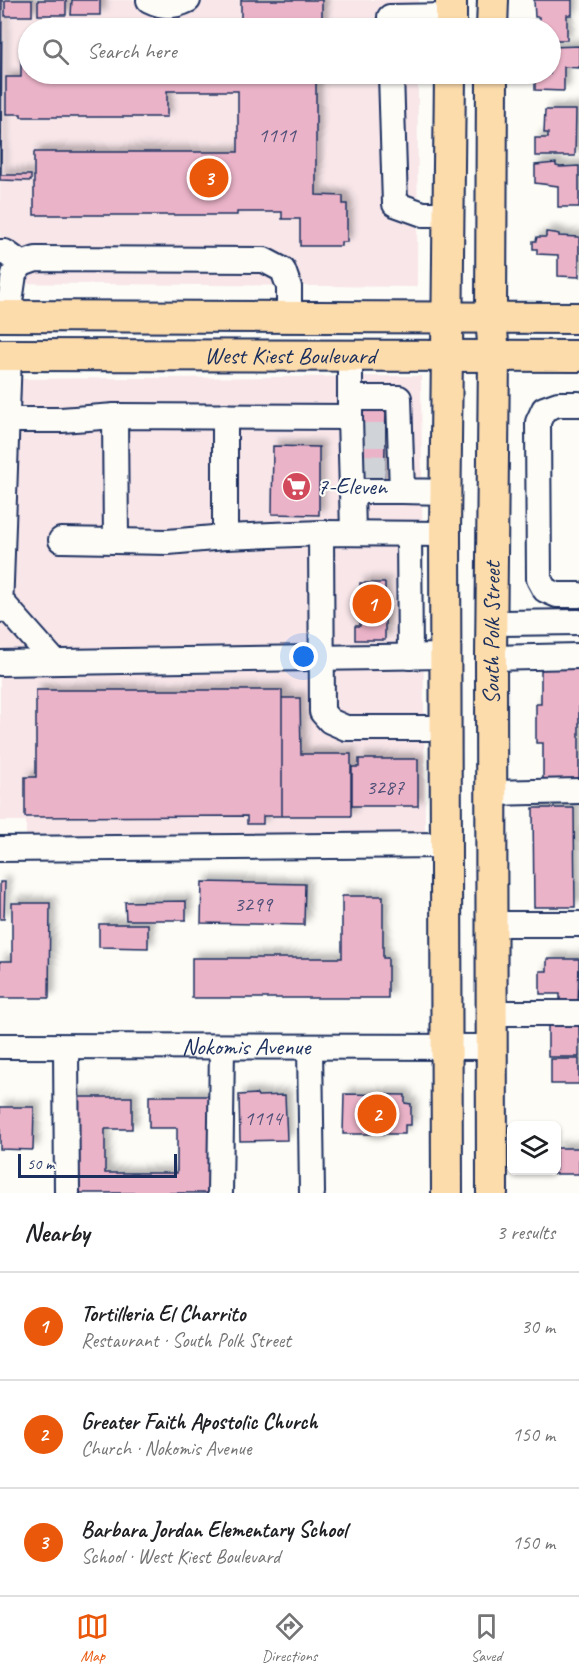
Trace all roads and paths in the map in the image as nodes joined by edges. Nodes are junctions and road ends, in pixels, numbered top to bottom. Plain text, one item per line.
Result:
1 (149, 0) edge
2 (188, 0) edge
3 (493, 0) edge
4 (390, 15) edge
5 (451, 15) edge
6 (492, 18) edge
7 (392, 84) edge
8 (450, 84) edge
9 (492, 84) edge
10 (449, 214) junction
11 (0, 252) edge
12 (22, 264) junction
13 (4, 316) edge
14 (289, 317) junction
15 (448, 317) junction
16 (492, 317) junction
17 (579, 318) edge
18 (4, 356) edge
19 (350, 356) junction
20 (446, 356) junction
21 (579, 356) edge
22 (494, 357) junction
23 (579, 404) edge
24 (5, 409) edge
25 (116, 416) junction
26 (225, 416) junction
27 (367, 426) junction
28 (380, 472) junction
29 (352, 491) junction
30 (446, 492) junction
31 (2, 494) edge
32 (321, 533) junction
33 (353, 533) junction
34 (409, 534) junction
35 (445, 534) junction
36 (225, 537) junction
37 (61, 540) dead end
38 (116, 541) junction
39 (579, 595) edge
40 (0, 601) edge
41 (0, 610) edge
42 (579, 622) edge
43 (492, 623) junction
44 (445, 656) junction
45 (579, 656) edge
46 (410, 657) junction
47 (321, 658) junction
48 (492, 658) junction
49 (54, 661) junction
50 (0, 663) edge
51 (446, 728) junction
52 (579, 791) edge
53 (492, 793) junction
54 (446, 845) junction
55 (0, 849) edge
56 (492, 924) junction
57 (579, 924) edge
58 (492, 1013) junction
59 (579, 1013) edge
60 (0, 1046) edge
61 (447, 1046) junction
62 (66, 1047) junction
63 (222, 1047) junction
64 (310, 1047) junction
65 (492, 1047) junction
66 (67, 1193) edge
67 (220, 1193) edge
68 (312, 1193) edge
69 (447, 1193) edge
70 (492, 1193) edge

1 - 2 street
3 - 6 main road
4 - 5 street
7 - 10 street
8 - 10 main road, South Polk Street
9 - 16 main road, South Polk Street
10 - 15 main road, South Polk Street
11 - 12 street
12 - 13 street
12 - 14 street
13 - 14 main road, West Kiest Boulevard
13 - 18 main road
14 - 15 main road, West Kiest Boulevard
15 - 16 main road, West Kiest Boulevard
15 - 20 main road, South Polk Street
16 - 17 main road, West Kiest Boulevard
16 - 22 main road, South Polk Street
18 - 19 main road, West Kiest Boulevard
18 - 24 street
19 - 20 main road, West Kiest Boulevard
19 - 27 street
20 - 22 main road, West Kiest Boulevard
20 - 30 main road, South Polk Street
21 - 22 main road, West Kiest Boulevard
22 - 43 main road, South Polk Street
23 - 39 street
24 - 25 street
24 - 31 street
25 - 26 street
25 - 38 street
26 - 27 street
26 - 36 street
27 - 28 street
27 - 28 street
28 - 29 street
28 - 29 street
28 - 30 street
29 - 33 street
30 - 35 main road, South Polk Street
31 - 40 street
32 - 33 street
32 - 36 street
32 - 47 street
33 - 34 street
34 - 35 street
34 - 46 street
35 - 44 main road, South Polk Street
36 - 38 street
37 - 38 street
40 - 41 street
40 - 49 street
42 - 43 street
43 - 48 main road, South Polk Street
44 - 46 street
44 - 48 main road
44 - 51 main road, South Polk Street
45 - 48 street
46 - 47 street
47 - 49 street
47 - 51 street
48 - 53 main road, South Polk Street
49 - 50 street
51 - 54 main road, South Polk Street
52 - 53 street
53 - 56 main road, South Polk Street
54 - 55 street
54 - 61 main road, South Polk Street
56 - 57 street
56 - 58 main road, South Polk Street
58 - 59 street
58 - 65 main road, South Polk Street
60 - 62 street, Nokomis Avenue
61 - 64 street, Nokomis Avenue
61 - 65 street, Nokomis Avenue
61 - 69 main road, South Polk Street
62 - 63 street, Nokomis Avenue
62 - 66 street
63 - 64 street, Nokomis Avenue
63 - 67 street
64 - 68 street
65 - 70 main road, South Polk Street

